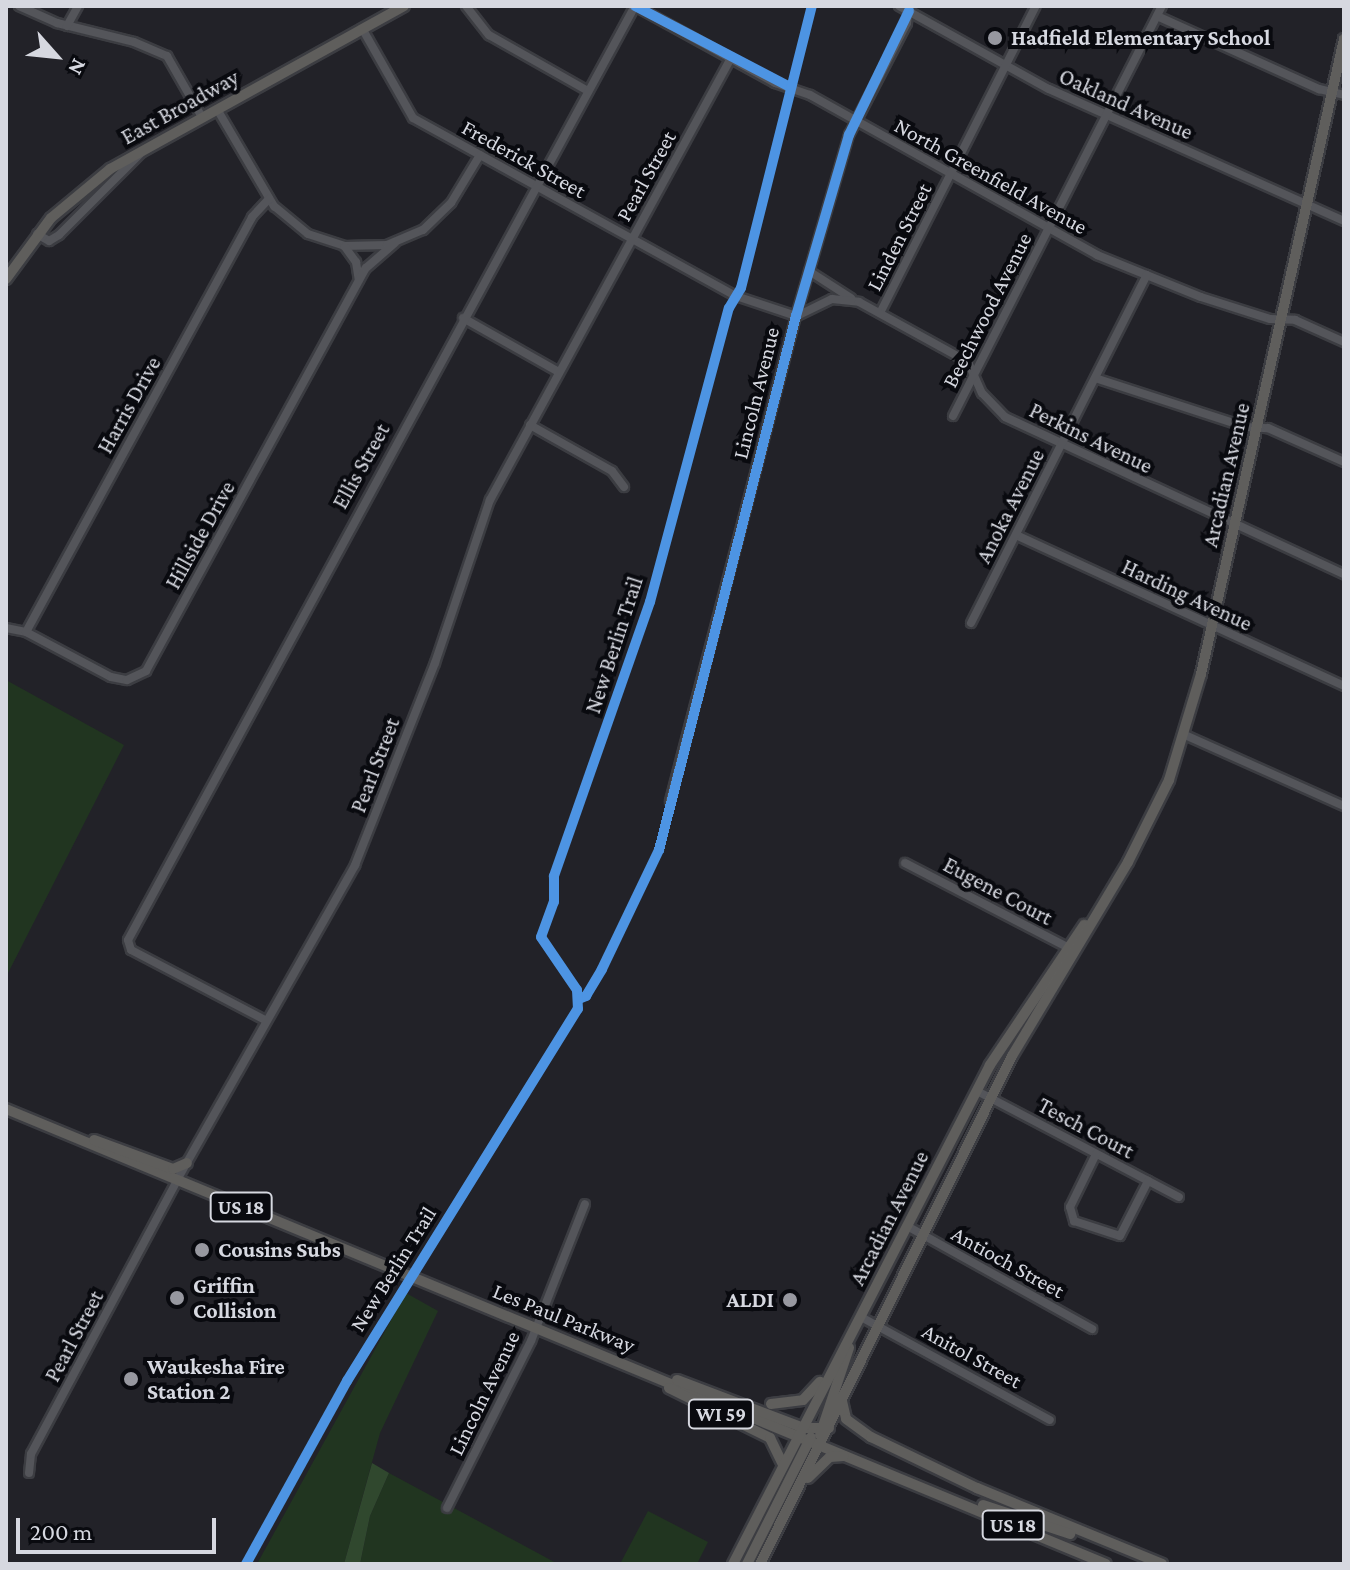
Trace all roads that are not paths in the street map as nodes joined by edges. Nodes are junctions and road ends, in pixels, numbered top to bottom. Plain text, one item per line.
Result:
1 (19, 6) edge
2 (78, 6) edge
3 (404, 6) edge
4 (466, 6) edge
5 (635, 6) edge
6 (899, 6) edge
7 (1036, 6) edge
8 (1162, 6) edge
9 (909, 9) edge
10 (1157, 16) junction
11 (67, 26) junction
12 (363, 30) junction
13 (1344, 39) edge
14 (731, 58) junction
15 (1007, 66) junction
16 (588, 91) junction
17 (1332, 92) junction
18 (1344, 95) edge
19 (217, 109) junction
20 (1107, 115) junction
21 (202, 117) junction
22 (854, 120) junction
23 (142, 149) junction
24 (480, 155) junction
25 (951, 173) junction
26 (536, 186) junction
27 (269, 199) junction
28 (1307, 205) junction
29 (1344, 221) edge
30 (1049, 227) junction
31 (37, 234) junction
32 (632, 239) junction
33 (395, 243) junction
34 (344, 246) junction
35 (809, 271) junction
36 (1147, 275) junction
37 (6, 279) edge
38 (359, 280) junction
39 (852, 299) junction
40 (880, 313) junction
41 (796, 316) junction
42 (463, 318) junction
43 (1282, 320) junction
44 (1344, 342) edge
45 (559, 372) junction
46 (975, 374) junction
47 (1095, 378) junction
48 (953, 416) dead end
49 (530, 425) junction
50 (1257, 425) junction
51 (1062, 445) junction
52 (1344, 462) edge
53 (624, 487) dead end
54 (1234, 526) junction
55 (1016, 535) junction
56 (1344, 574) edge
57 (971, 623) dead end
58 (6, 628) edge
59 (1211, 628) junction
60 (26, 632) junction
61 (1344, 686) edge
62 (1185, 735) junction
63 (670, 801) dead end
64 (1344, 806) edge
65 (905, 863) dead end
66 (1071, 949) junction
67 (265, 1020) junction
68 (1014, 1024) junction
69 (1027, 1029) junction
70 (977, 1091) junction
71 (990, 1099) junction
72 (6, 1109) edge
73 (65, 1133) junction
74 (1096, 1154) junction
75 (187, 1163) junction
76 (177, 1180) junction
77 (1148, 1181) junction
78 (1179, 1197) dead end
79 (585, 1204) dead end
80 (907, 1226) junction
81 (920, 1234) junction
82 (861, 1317) junction
83 (875, 1325) junction
84 (536, 1329) junction
85 (1092, 1329) dead end
86 (852, 1334) junction
87 (644, 1373) junction
88 (851, 1380) junction
89 (842, 1399) junction
90 (771, 1404) dead end
91 (1050, 1420) dead end
92 (814, 1433) junction
93 (846, 1455) junction
94 (783, 1467) junction
95 (29, 1473) dead end
96 (920, 1485) junction
97 (799, 1488) junction
98 (447, 1508) dead end
99 (1104, 1540) junction
100 (733, 1564) edge
101 (747, 1564) edge
102 (760, 1564) edge
103 (1106, 1564) edge
104 (1162, 1564) edge

1 - 11 street
2 - 11 street
3 - 12 main road, East Broadway
4 - 16 street
5 - 14 street, North Greenfield Avenue
5 - 16 street, Ellis Street
6 - 9 street, Oakland Avenue
7 - 15 street, Linden Street
8 - 10 street, Beechwood Avenue
9 - 15 street, Oakland Avenue
9 - 22 street, Lincoln Avenue
10 - 17 street
10 - 20 street, Beechwood Avenue
11 - 21 street
12 - 19 main road, East Broadway
12 - 24 street, Frederick Street
13 - 17 main road, Arcadian Avenue
14 - 22 street, North Greenfield Avenue
14 - 32 street, Pearl Street
15 - 20 street, Oakland Avenue
15 - 25 street, Linden Street
16 - 26 street, Ellis Street
17 - 18 street
17 - 28 main road, Arcadian Avenue
19 - 21 main road, East Broadway
19 - 27 street
20 - 28 street, Oakland Avenue
20 - 30 street, Beechwood Avenue
21 - 23 main road, East Broadway
22 - 25 street, North Greenfield Avenue
22 - 35 street, Lincoln Avenue
23 - 31 main road, East Broadway
23 - 31 street
24 - 26 street, Frederick Street
24 - 33 street, Hillside Drive
25 - 30 street, North Greenfield Avenue
25 - 40 street, Linden Street
26 - 32 street, Frederick Street
26 - 42 street, Ellis Street
27 - 34 street
27 - 60 street, Harris Drive
28 - 29 street, Oakland Avenue
28 - 43 main road, Arcadian Avenue
30 - 36 street, North Greenfield Avenue
30 - 46 street, Beechwood Avenue
31 - 37 main road, East Broadway
32 - 41 street, Frederick Street
32 - 45 street, Pearl Street
33 - 34 street
33 - 38 street, Hillside Drive
34 - 38 street
35 - 39 street, Perkins Avenue
35 - 41 street, Lincoln Avenue
36 - 43 street, North Greenfield Avenue
36 - 47 street, Anoka Avenue
38 - 60 street, Hillside Drive
39 - 40 street, Perkins Avenue
39 - 41 street
40 - 46 street, Perkins Avenue
41 - 63 street, Lincoln Avenue
42 - 45 street
42 - 67 street, Ellis Street
43 - 44 street, North Greenfield Avenue
43 - 50 main road, Arcadian Avenue
45 - 49 street, Pearl Street
46 - 48 street, Beechwood Avenue
46 - 51 street, Perkins Avenue
47 - 50 street
47 - 51 street, Anoka Avenue
49 - 53 street
49 - 67 street, Pearl Street
50 - 52 street
50 - 54 main road, Arcadian Avenue
51 - 54 street, Perkins Avenue
51 - 55 street, Anoka Avenue
54 - 56 street, Perkins Avenue
54 - 59 main road, Arcadian Avenue
55 - 57 street, Anoka Avenue
55 - 59 street, Harding Avenue
58 - 60 street, Hillside Drive
59 - 61 street, Harding Avenue
59 - 62 main road, Arcadian Avenue
62 - 64 street
62 - 66 main road, Arcadian Avenue
65 - 66 street, Eugene Court
66 - 68 main road, Arcadian Avenue
66 - 69 main road, Arcadian Avenue
67 - 75 street, Pearl Street
68 - 69 street
68 - 70 main road, Arcadian Avenue
69 - 71 main road, Arcadian Avenue
70 - 71 street, Tesch Court
70 - 80 main road, Arcadian Avenue
71 - 74 street, Tesch Court
71 - 81 main road, Arcadian Avenue
72 - 73 main road, Les Paul Parkway / US 18
73 - 75 main road
73 - 76 main road, Les Paul Parkway / US 18
74 - 77 street, Tesch Court
74 - 77 street
75 - 76 street, Pearl Street
76 - 84 main road, Les Paul Parkway / US 18
76 - 95 street, Pearl Street
77 - 78 street, Tesch Court
79 - 84 street, Lincoln Avenue
80 - 81 street, Antioch Street
80 - 82 main road, Arcadian Avenue
81 - 83 main road, Arcadian Avenue
81 - 85 street, Antioch Street
82 - 83 street, Anitol Street
82 - 86 main road, Arcadian Avenue
82 - 88 main road
83 - 88 main road, Arcadian Avenue
83 - 91 street, Anitol Street
84 - 87 main road, Les Paul Parkway / US 18
84 - 98 street, Lincoln Avenue
86 - 90 main road
86 - 92 main road, Arcadian Avenue
86 - 92 main road
87 - 92 main road
87 - 94 main road, WI 59
88 - 89 main road, Arcadian Avenue
89 - 92 main road, Arcadian Avenue
89 - 99 main road, US 18
92 - 93 main road, US 18
92 - 94 main road, Arcadian Avenue
92 - 97 main road, Arcadian Avenue
92 - 101 main road
93 - 96 main road, US 18
93 - 97 main road
94 - 100 main road, Arcadian Avenue
96 - 99 main road
96 - 103 main road, US 18
97 - 102 main road, Arcadian Avenue
99 - 104 main road, US 18

